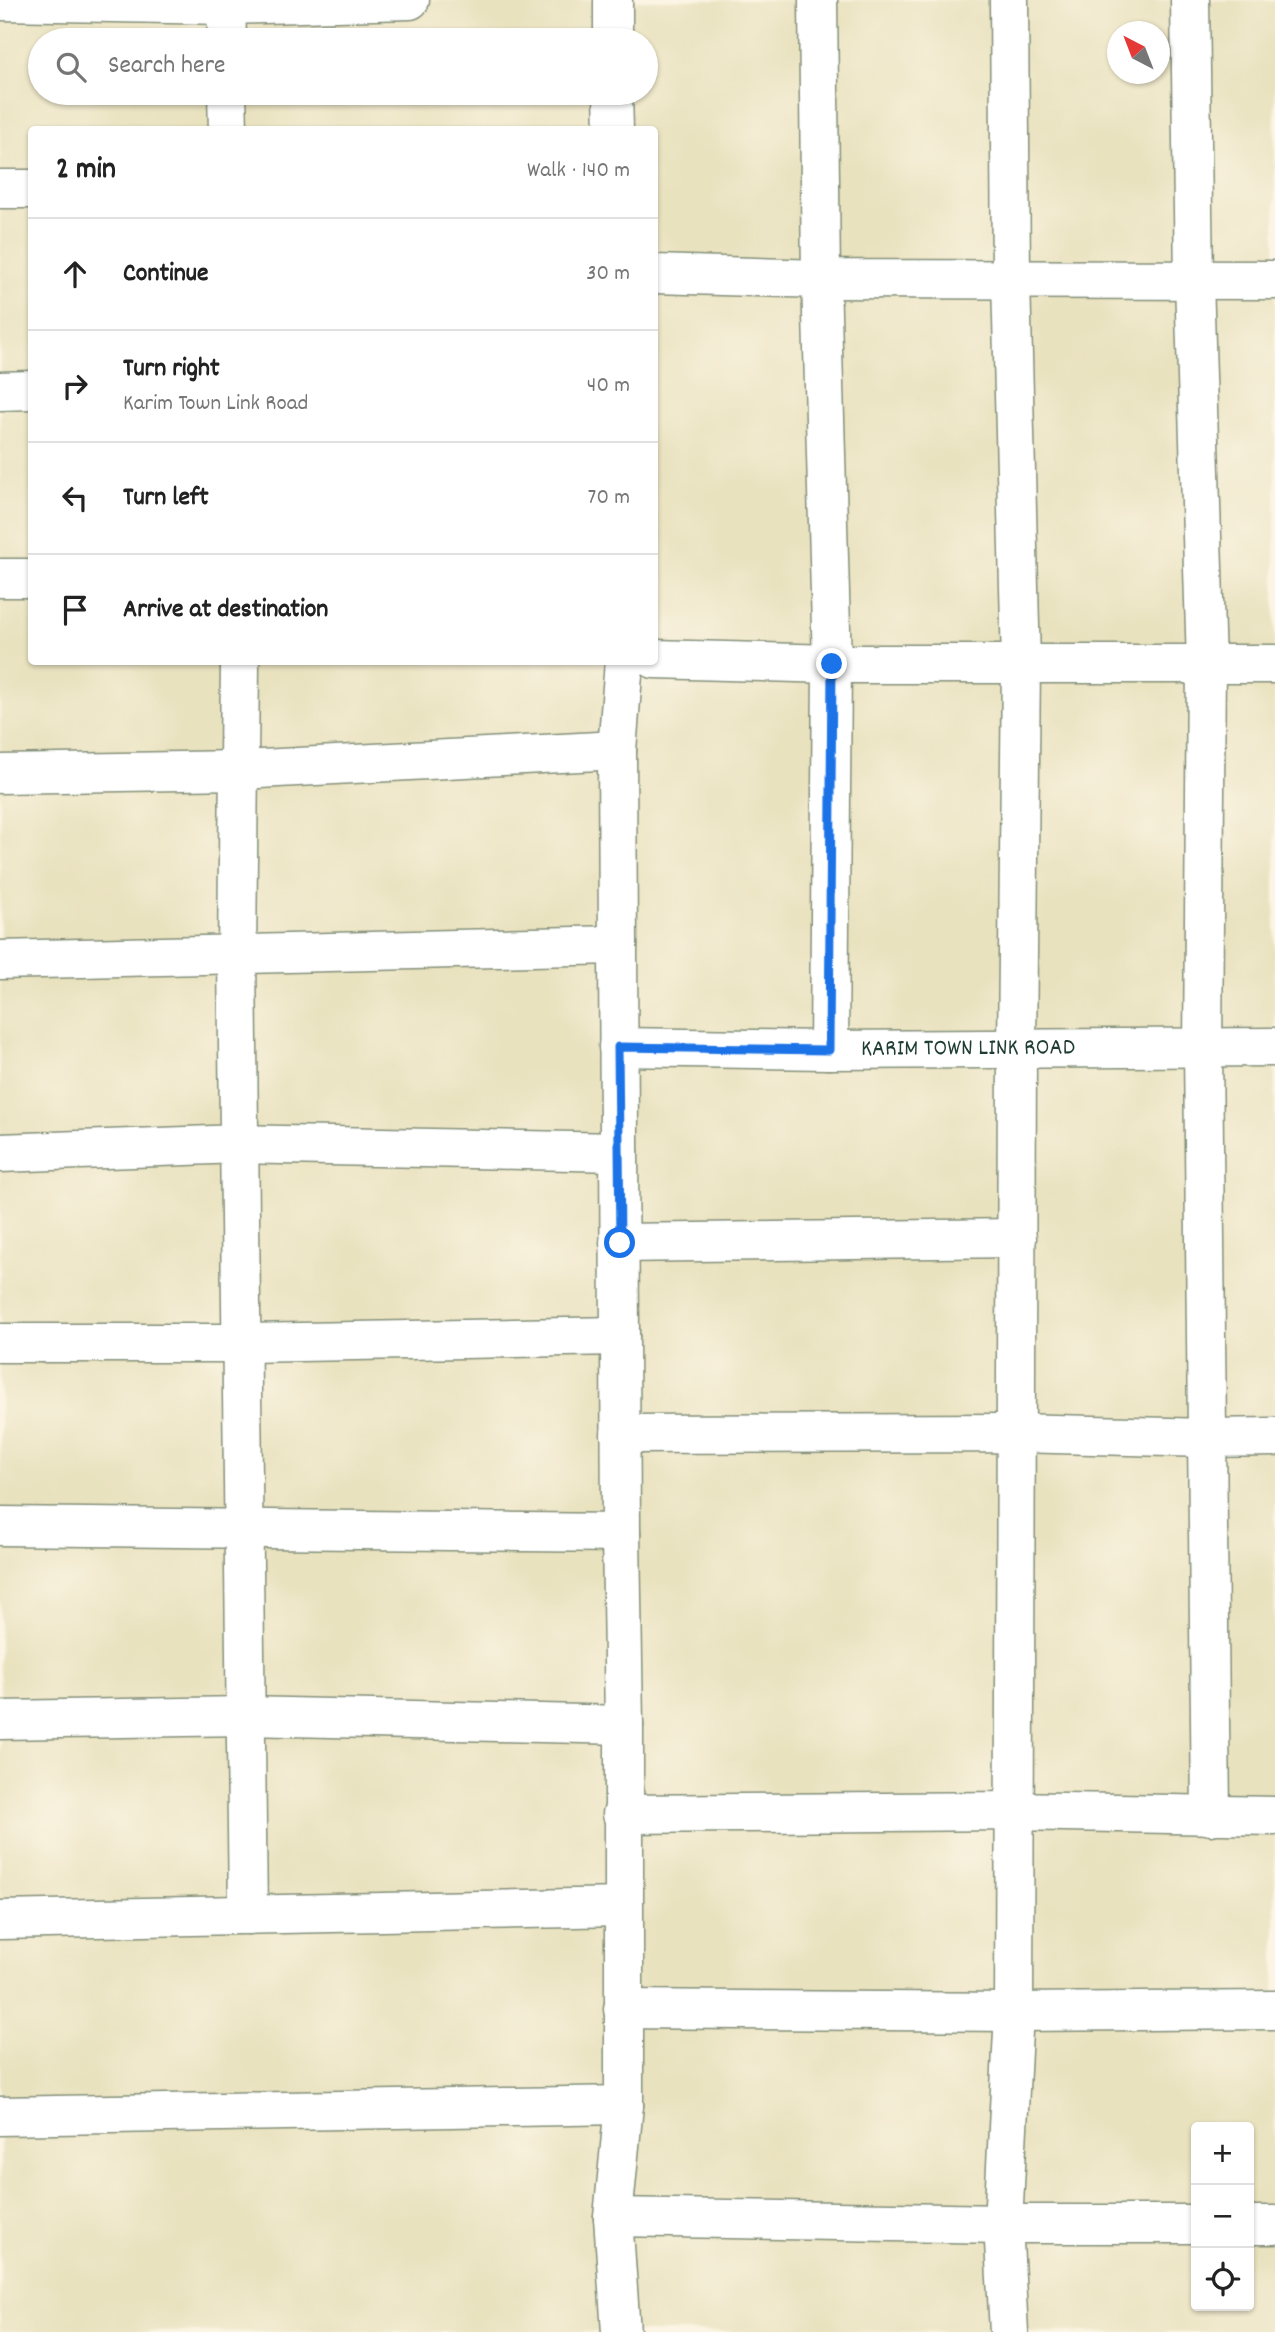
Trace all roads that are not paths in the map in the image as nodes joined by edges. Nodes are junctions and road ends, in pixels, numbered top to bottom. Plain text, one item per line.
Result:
1 (410, 0) edge
2 (613, 0) edge
3 (818, 0) edge
4 (1009, 0) edge
5 (1190, 0) edge
6 (0, 1) edge
7 (227, 15) edge
8 (613, 28) edge
9 (227, 105) edge
10 (614, 105) edge
11 (228, 126) edge
12 (614, 126) edge
13 (28, 188) edge
14 (0, 189) edge
15 (658, 274) edge
16 (821, 279) junction
17 (1011, 279) junction
18 (1194, 280) junction
19 (1275, 280) edge
20 (28, 390) edge
21 (0, 391) edge
22 (0, 578) edge
23 (28, 578) edge
24 (658, 659) edge
25 (832, 664) junction
26 (1021, 664) junction
27 (1206, 664) junction
28 (1275, 664) edge
29 (240, 665) edge
30 (624, 665) edge
31 (617, 750) junction
32 (240, 770) junction
33 (0, 774) edge
34 (618, 945) junction
35 (237, 956) junction
36 (0, 960) edge
37 (618, 1047) junction
38 (1275, 1047) edge
39 (1203, 1048) junction
40 (1017, 1049) junction
41 (829, 1050) junction
42 (239, 1144) junction
43 (619, 1152) junction
44 (0, 1153) edge
45 (1017, 1238) junction
46 (620, 1243) junction
47 (620, 1336) junction
48 (0, 1343) edge
49 (242, 1343) junction
50 (1016, 1433) junction
51 (620, 1434) junction
52 (1275, 1437) edge
53 (1207, 1438) junction
54 (0, 1526) edge
55 (244, 1529) junction
56 (621, 1533) junction
57 (246, 1716) junction
58 (0, 1720) edge
59 (624, 1725) junction
60 (1013, 1811) junction
61 (622, 1814) junction
62 (1211, 1816) junction
63 (1275, 1816) edge
64 (623, 1907) junction
65 (248, 1915) junction
66 (0, 1920) edge
67 (623, 2009) junction
68 (1275, 2010) edge
69 (1014, 2012) junction
70 (624, 2105) junction
71 (0, 2116) edge
72 (613, 2217) junction
73 (1003, 2224) junction
74 (1191, 2224) edge
75 (1254, 2225) edge
76 (1275, 2225) edge
77 (621, 2332) edge
78 (1010, 2332) edge

1 - 7 street
2 - 8 street
3 - 16 street
4 - 17 street
5 - 18 street
6 - 7 street
9 - 11 street
10 - 12 street
13 - 14 street
15 - 16 street
16 - 17 street
16 - 25 street
17 - 18 street
17 - 26 street
18 - 19 street
18 - 27 street
20 - 21 street
22 - 23 street
24 - 25 street
25 - 26 street
25 - 41 street
26 - 27 street
26 - 40 street
27 - 28 street
27 - 39 street
29 - 32 street
30 - 31 street
31 - 32 street
31 - 34 street
32 - 33 street
32 - 35 street
34 - 35 street
34 - 37 street
35 - 36 street
35 - 42 street
37 - 41 street, KARIM TOWN LINK ROAD
37 - 43 street
38 - 39 street, KARIM TOWN LINK ROAD
39 - 40 street, KARIM TOWN LINK ROAD
39 - 53 street
40 - 41 street, KARIM TOWN LINK ROAD
40 - 45 street
42 - 43 street
42 - 44 street
42 - 49 street
43 - 46 street
45 - 46 street
45 - 50 street
46 - 47 street
47 - 49 street
47 - 51 street
48 - 49 street
49 - 55 street
50 - 51 street
50 - 53 street
50 - 60 street
51 - 56 street
52 - 53 street
53 - 62 street
54 - 55 street
55 - 56 street
55 - 57 street
56 - 59 street
57 - 58 street
57 - 59 street
57 - 65 street
59 - 61 street
60 - 61 street
60 - 62 street
60 - 69 street
61 - 64 street
62 - 63 street
64 - 65 street
64 - 67 street
65 - 66 street
67 - 69 street
67 - 70 street
68 - 69 street
69 - 73 street
70 - 71 street
70 - 72 street
72 - 73 street
72 - 77 street
73 - 74 street
73 - 78 street
75 - 76 street

